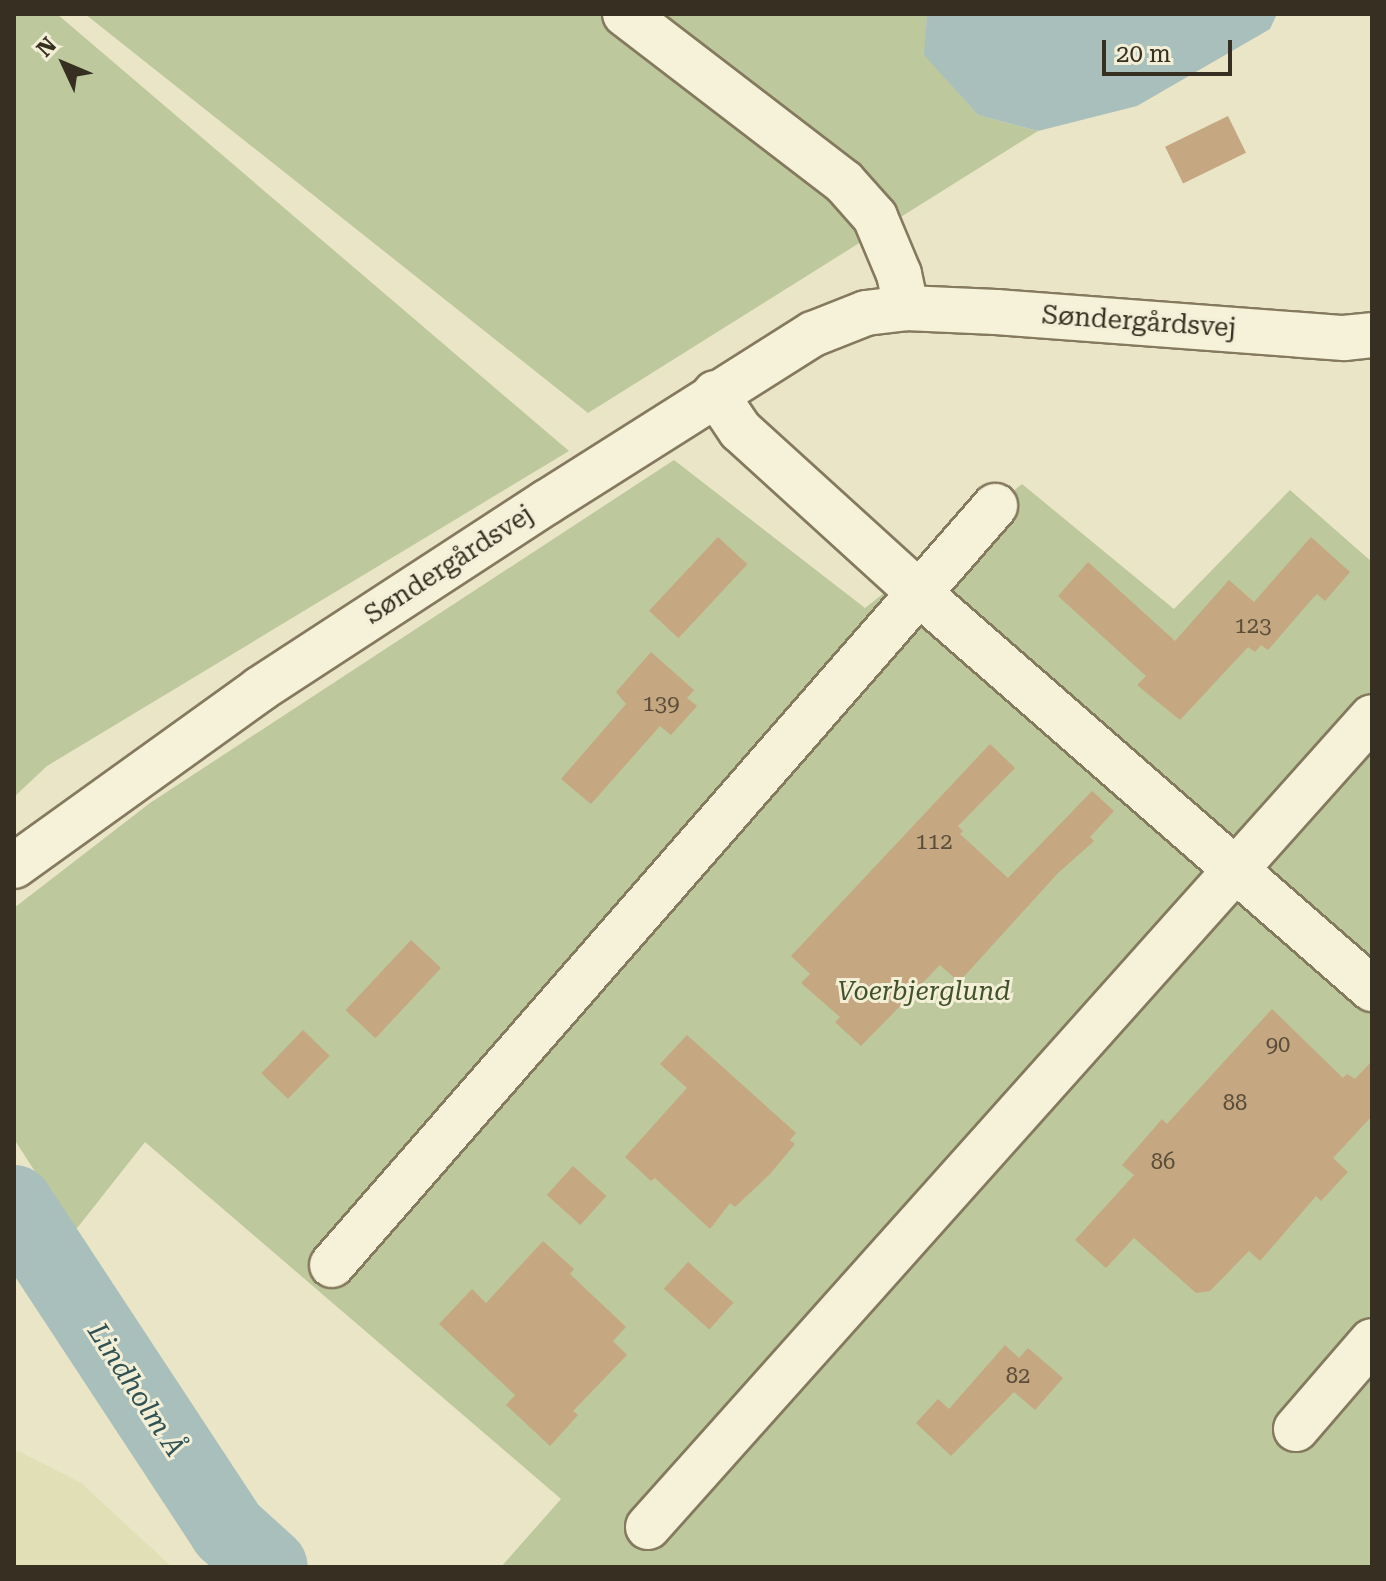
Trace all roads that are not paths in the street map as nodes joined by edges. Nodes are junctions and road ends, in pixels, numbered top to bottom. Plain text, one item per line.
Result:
1 (625, 14) edge
2 (906, 308) junction
3 (1372, 335) edge
4 (715, 393) junction
5 (995, 506) dead end
6 (919, 593) junction
7 (1372, 717) edge
8 (14, 866) edge
9 (1237, 871) junction
10 (1372, 989) edge
11 (332, 1265) dead end
12 (1372, 1341) edge
13 (1296, 1429) dead end
14 (648, 1527) dead end

1 - 2 street
2 - 3 street, Søndergårdsvej
2 - 4 street, Søndergårdsvej
4 - 6 street
4 - 8 street, Søndergårdsvej
5 - 6 street
6 - 9 street
6 - 11 street
7 - 9 street
9 - 10 street
9 - 14 street
12 - 13 street

